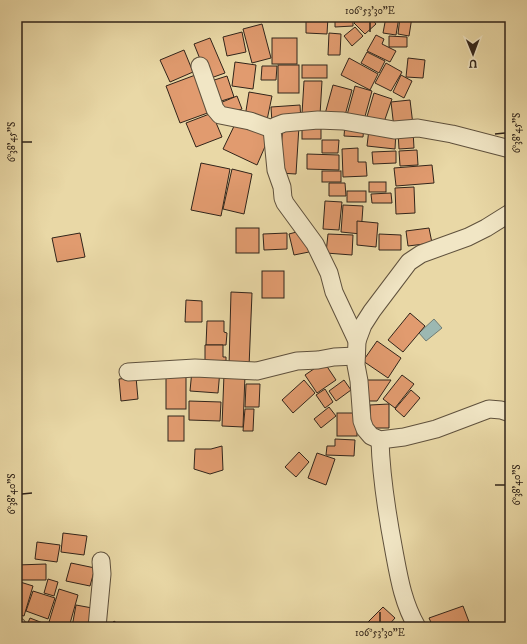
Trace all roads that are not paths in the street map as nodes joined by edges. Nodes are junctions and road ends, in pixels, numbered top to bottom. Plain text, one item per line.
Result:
1 (200, 66) dead end
2 (272, 129) junction
3 (510, 149) edge
4 (510, 212) edge
5 (357, 349) junction
6 (128, 372) dead end
7 (510, 413) edge
8 (380, 440) junction
9 (101, 562) dead end
10 (97, 627) edge
11 (417, 627) edge

1 - 2 street
2 - 3 street
2 - 5 street
4 - 5 street
5 - 6 street
5 - 8 street
7 - 8 street
8 - 11 street
9 - 10 street

